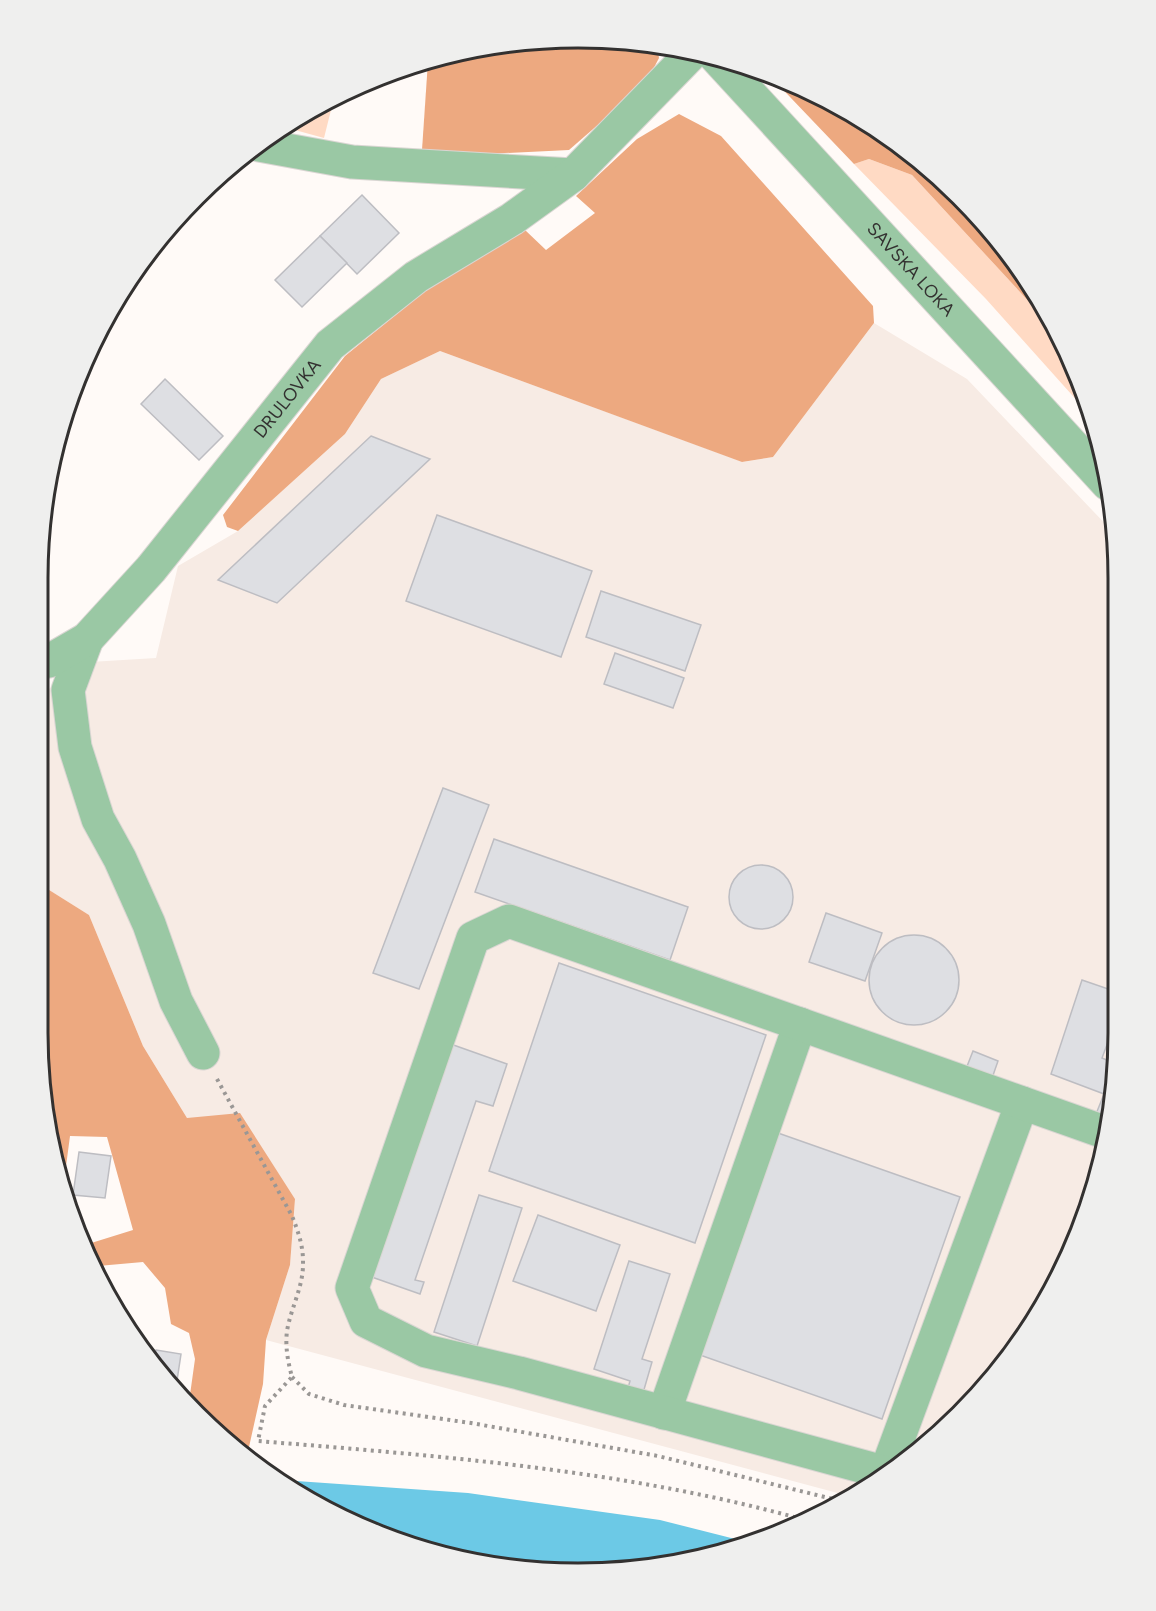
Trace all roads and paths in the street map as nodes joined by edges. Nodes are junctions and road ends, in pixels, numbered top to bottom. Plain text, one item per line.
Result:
1 (686, 59) edge
2 (728, 70) edge
3 (270, 147) edge
4 (573, 175) junction
5 (1097, 472) edge
6 (87, 639) junction
7 (48, 661) edge
8 (800, 1024) junction
9 (203, 1053) joint
10 (1022, 1103) junction
11 (1099, 1130) edge
12 (292, 1377) junction
13 (664, 1413) junction
14 (888, 1463) edge
15 (879, 1469) edge
16 (831, 1498) edge
17 (794, 1517) edge

1 - 4 street, DRULOVKA
2 - 5 street, SAVSKA LOKA
3 - 4 street
4 - 6 street, DRULOVKA
6 - 7 street, DRULOVKA
6 - 9 street
8 - 10 street
8 - 13 street
8 - 13 street
9 - 12 path
10 - 11 street
10 - 14 street
12 - 16 path
12 - 17 path
13 - 15 street

